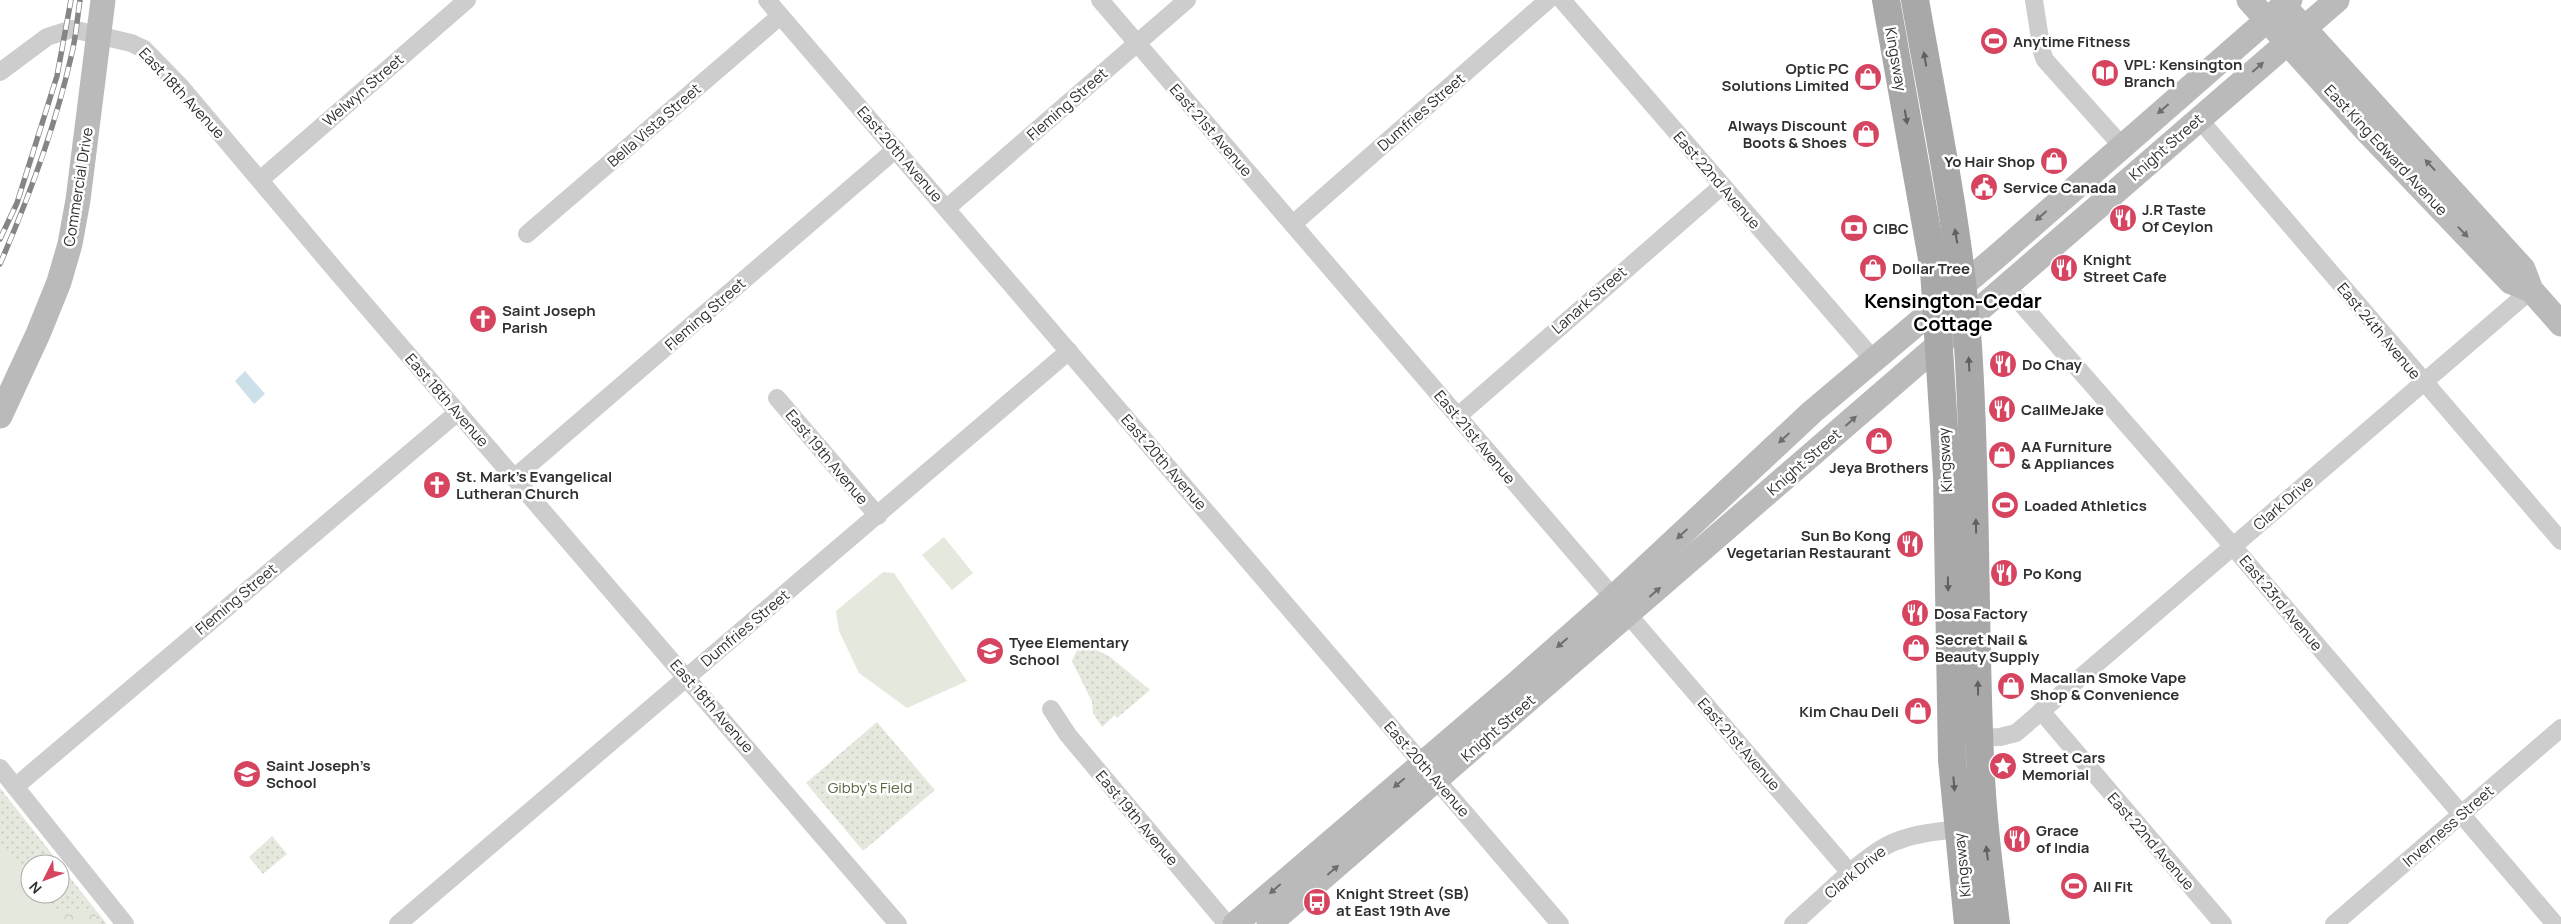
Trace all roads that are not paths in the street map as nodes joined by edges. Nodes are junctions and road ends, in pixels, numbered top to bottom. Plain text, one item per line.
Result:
1 (103, 0) edge
2 (467, 0) edge
3 (767, 0) edge
4 (1100, 0) edge
5 (1186, 0) edge
6 (1548, 0) edge
7 (1562, 0) edge
8 (1886, 0) edge
9 (1915, 0) edge
10 (2034, 0) edge
11 (2249, 0) edge
12 (2337, 0) edge
13 (2280, 6) edge
14 (780, 16) junction
15 (99, 34) junction
16 (2295, 35) junction
17 (1137, 43) junction
18 (0, 72) edge
19 (2199, 119) junction
20 (2122, 146) junction
21 (896, 149) junction
22 (260, 180) junction
23 (1722, 186) junction
24 (947, 208) junction
25 (1293, 224) junction
26 (527, 234) dead end
27 (1962, 284) junction
28 (2005, 285) junction
29 (2532, 290) junction
30 (1936, 306) junction
31 (1966, 319) junction
32 (2561, 324) edge
33 (1939, 343) junction
34 (1069, 351) junction
35 (1873, 359) junction
36 (2424, 383) junction
37 (777, 398) dead end
38 (458, 412) junction
39 (0, 416) edge
40 (1458, 416) junction
41 (514, 478) junction
42 (878, 516) junction
43 (2561, 541) edge
44 (2232, 546) junction
45 (1621, 607) junction
46 (686, 677) junction
47 (1051, 708) dead end
48 (2041, 711) junction
49 (2561, 728) edge
50 (1979, 737) junction
51 (1951, 738) junction
52 (0, 768) edge
53 (1430, 772) junction
54 (15, 787) junction
55 (2460, 815) junction
56 (1984, 827) junction
57 (1958, 830) junction
58 (1851, 874) junction
59 (125, 924) edge
60 (398, 924) edge
61 (898, 924) edge
62 (1227, 924) edge
63 (1234, 924) edge
64 (1269, 924) edge
65 (1560, 924) edge
66 (1793, 924) edge
67 (1968, 924) edge
68 (1996, 924) edge
69 (2223, 924) edge
70 (2334, 924) edge
71 (2555, 924) edge

1 - 15 main road, Commercial Drive
2 - 22 street, Welwyn Street
3 - 14 street, East 20th Avenue
4 - 17 street, East 21st Avenue
5 - 17 street, Fleming Street
6 - 25 street, Dumfries Street
7 - 23 street, East 22nd Avenue
8 -> 30 main road, Kingsway
27 -> 9 main road, Kingsway
10 - 20 street
11 - 13 main road, East King Edward Avenue
12 - 16 main road, Knight Street
13 - 16 main road, East King Edward Avenue
13 -> 20 main road, Knight Street
14 - 21 street, East 20th Avenue
14 - 26 street, Bella Vista Street
15 - 18 street, East 18th Avenue
15 - 22 street, East 18th Avenue
15 - 39 main road, Commercial Drive
19 -> 16 main road, Knight Street
16 - 29 main road, East King Edward Avenue
17 - 24 street, Fleming Street
17 - 25 street, East 21st Avenue
19 - 28 main road, Knight Street
19 - 36 street, East 24th Avenue
20 -> 27 main road, Knight Street
21 - 24 street, East 20th Avenue
21 - 41 street, Fleming Street
22 - 38 street, East 18th Avenue
23 - 35 street, East 22nd Avenue
23 - 40 street, Lanark Street
24 - 34 street, East 20th Avenue
25 - 40 street, East 21st Avenue
27 - 30 main road, Knight Street
27 - 31 main road, Kingsway
28 - 31 main road, Knight Street
28 - 44 street, East 23rd Avenue
29 - 32 main road, East King Edward Avenue
29 - 36 street, Clark Drive
30 - 33 main road, Kingsway
30 - 35 main road, Knight Street
31 - 33 main road, Knight Street
50 -> 31 main road, Kingsway
45 -> 33 main road, Knight Street
33 -> 51 main road, Kingsway
34 - 42 street, Dumfries Street
34 - 53 street, East 20th Avenue
35 -> 45 main road, Knight Street
36 - 43 street, East 24th Avenue
36 - 44 street, Clark Drive
37 - 42 street, East 19th Avenue
38 - 41 street, East 18th Avenue
38 - 54 street, Fleming Street
40 - 45 street, East 21st Avenue
41 - 46 street, East 18th Avenue
42 - 46 street, Dumfries Street
44 - 48 street, Clark Drive
44 - 55 street, East 23rd Avenue
45 - 53 main road, Knight Street
45 - 58 street, East 21st Avenue
46 - 60 street, Dumfries Street
46 - 61 street, East 18th Avenue
47 - 62 street, East 19th Avenue
48 - 50 street, Clark Drive
48 - 69 street, East 22nd Avenue
49 - 55 street, Inverness Street
50 - 51 street, Clark Drive
50 - 56 main road, Kingsway
51 -> 57 main road, Kingsway
52 - 54 street
53 -> 63 main road, Knight Street
64 -> 53 main road, Knight Street
53 - 65 street, East 20th Avenue
54 - 59 street
55 - 70 street, Inverness Street
55 - 71 street, East 23rd Avenue
56 - 57 street, Clark Drive
68 -> 56 main road, Kingsway
57 - 58 street, Clark Drive
57 - 67 main road, Kingsway
58 - 66 street, Clark Drive

